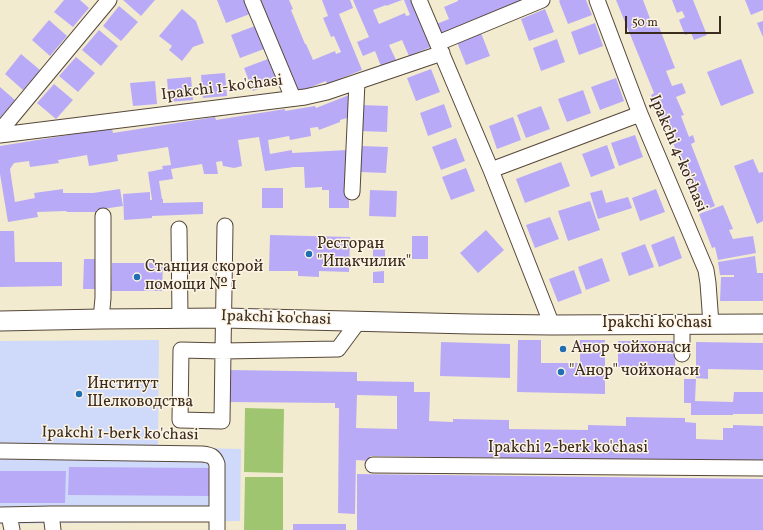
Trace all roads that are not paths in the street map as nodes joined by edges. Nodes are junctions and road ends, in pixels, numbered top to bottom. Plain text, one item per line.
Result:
1 (109, 0) edge
2 (252, 0) edge
3 (420, 0) edge
4 (542, 0) edge
5 (597, 0) edge
6 (440, 48) junction
7 (357, 82) junction
8 (292, 98) junction
9 (640, 114) junction
10 (0, 131) edge
11 (0, 136) edge
12 (491, 170) junction
13 (352, 192) dead end
14 (103, 216) dead end
15 (225, 226) dead end
16 (179, 229) dead end
17 (180, 318) junction
18 (224, 318) junction
19 (101, 319) junction
20 (0, 321) edge
21 (358, 322) junction
22 (682, 324) junction
23 (711, 324) junction
24 (763, 324) edge
25 (552, 325) junction
26 (223, 351) junction
27 (682, 354) dead end
28 (0, 451) edge
29 (373, 465) dead end
30 (763, 468) edge
31 (51, 514) junction
32 (217, 514) junction
33 (5, 515) edge
34 (12, 530) edge
35 (53, 530) edge
36 (217, 530) edge

1 - 10 street
2 - 8 street
3 - 6 street
4 - 6 street, Ipakchi 1-ko'chasi
5 - 9 street, Ipakchi 4-ko'chasi
6 - 7 street, Ipakchi 1-ko'chasi
6 - 12 street
7 - 8 street, Ipakchi 1-ko'chasi
7 - 13 street
8 - 11 street, Ipakchi 1-ko'chasi
9 - 12 street
9 - 23 street, Ipakchi 4-ko'chasi
12 - 25 street
14 - 19 street
15 - 18 street
16 - 17 street
17 - 18 main road, Ipakchi ko'chasi
17 - 19 main road, Ipakchi ko'chasi
18 - 21 main road, Ipakchi ko'chasi
18 - 26 street
19 - 20 main road, Ipakchi ko'chasi
21 - 25 main road, Ipakchi ko'chasi
21 - 26 street
22 - 23 main road, Ipakchi ko'chasi
22 - 25 main road, Ipakchi ko'chasi
22 - 27 street
23 - 24 main road, Ipakchi ko'chasi
26 - 26 street
28 - 32 street, Ipakchi 1-berk ko'chasi
29 - 30 street, Ipakchi 2-berk ko'chasi
31 - 32 street
31 - 33 street
31 - 35 street
32 - 36 street, Ipakchi 1-berk ko'chasi
33 - 34 street

